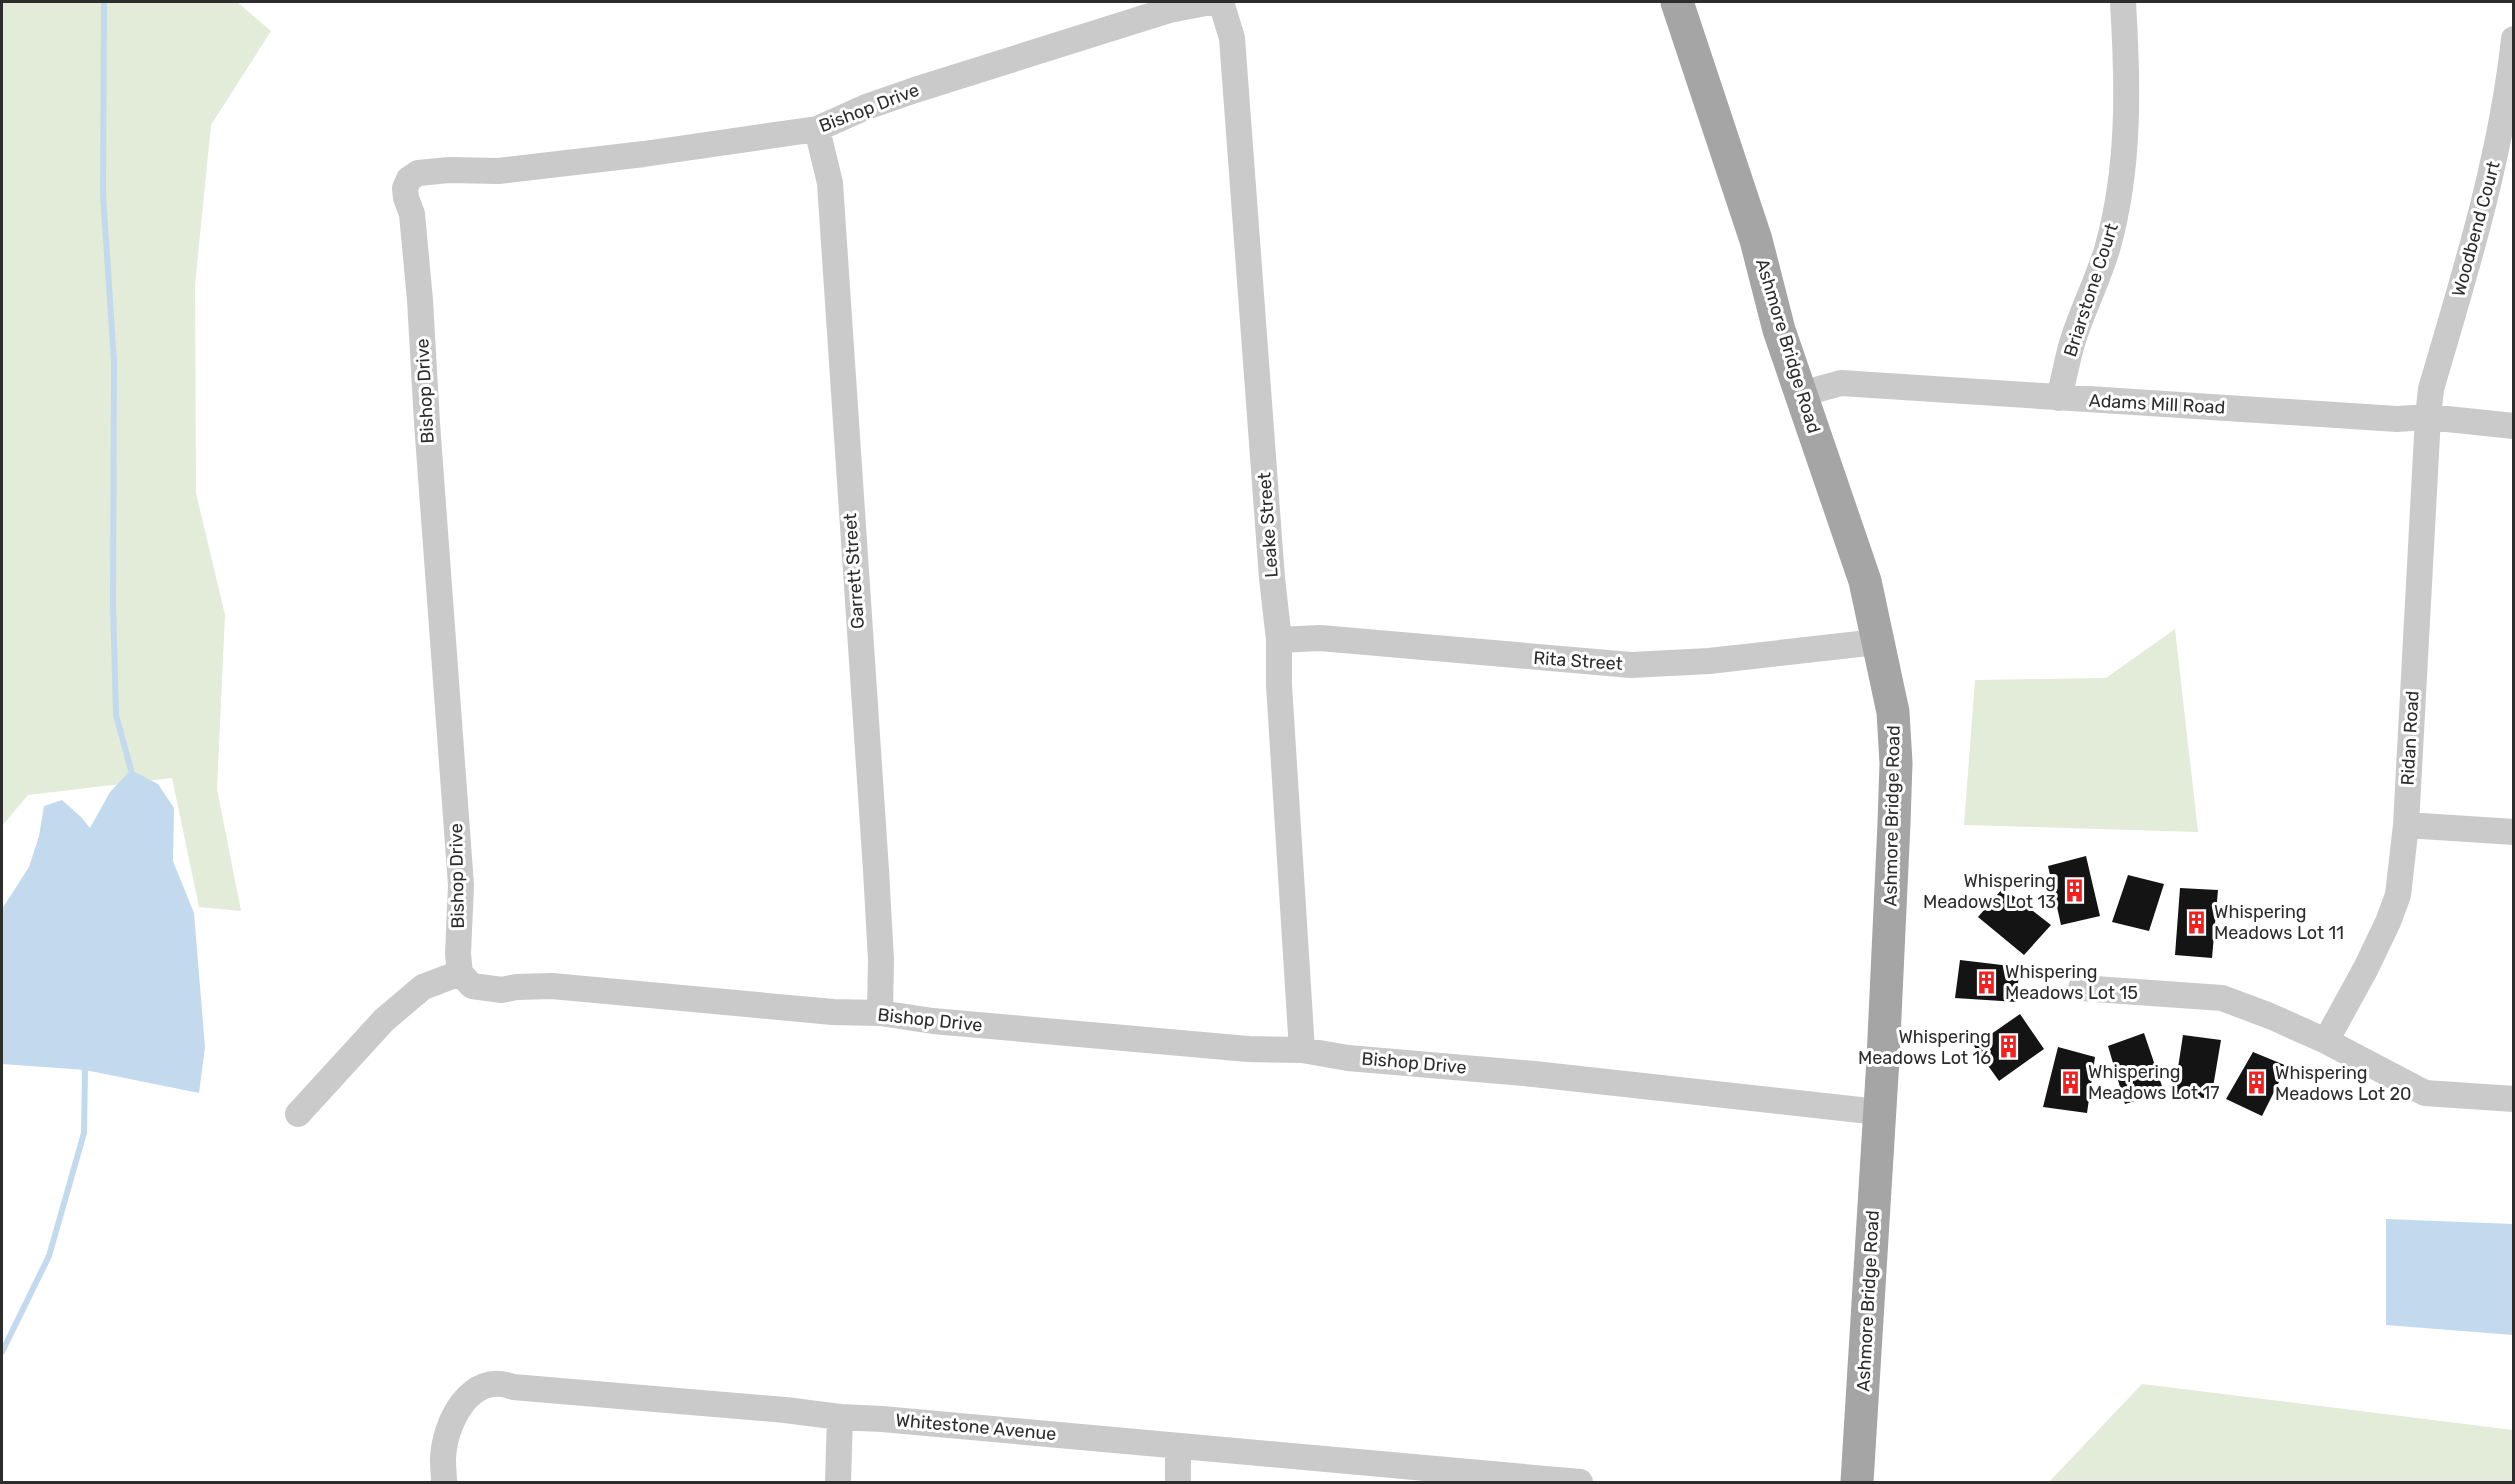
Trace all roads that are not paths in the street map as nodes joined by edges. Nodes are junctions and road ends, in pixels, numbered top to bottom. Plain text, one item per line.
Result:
1 (1211, 2) edge
2 (1221, 2) edge
3 (1677, 2) edge
4 (2123, 2) edge
5 (2514, 39) edge
6 (817, 129) junction
7 (1801, 394) junction
8 (2059, 398) junction
9 (2427, 417) junction
10 (2514, 426) edge
11 (1279, 640) junction
12 (1876, 642) junction
13 (2406, 825) junction
14 (2514, 832) edge
15 (460, 973) junction
16 (2081, 988) dead end
17 (880, 1013) junction
18 (2326, 1041) junction
19 (1302, 1050) junction
20 (2514, 1099) edge
21 (1878, 1112) junction
22 (298, 1114) dead end
23 (840, 1417) junction
24 (1178, 1448) junction
25 (1515, 1479) edge
26 (444, 1482) edge
27 (838, 1482) edge
28 (1178, 1482) edge
29 (1580, 1482) edge
30 (1857, 1482) edge

1 - 6 street, Bishop Drive
2 - 11 street, Leake Street
3 - 7 main road, Ashmore Bridge Road
4 - 8 street, Briarstone Court
5 - 9 street, Woodbend Court
6 - 15 street, Bishop Drive
6 - 17 street, Garrett Street
7 - 8 street, Adams Mill Road
7 - 12 main road, Ashmore Bridge Road
8 - 9 street, Adams Mill Road
9 - 10 street, Adams Mill Road
9 - 13 street, Ridan Road
11 - 12 street, Rita Street
11 - 19 street, Leake Street
12 - 21 main road, Ashmore Bridge Road
13 - 14 street
13 - 18 street, Ridan Road
15 - 17 street, Bishop Drive
15 - 22 street
16 - 18 street
17 - 19 street, Bishop Drive
18 - 20 street
19 - 21 street, Bishop Drive
21 - 30 main road, Ashmore Bridge Road
23 - 24 street, Whitestone Avenue
23 - 26 street, Whitestone Avenue
23 - 27 street
24 - 25 street, Whitestone Avenue
24 - 28 street
25 - 29 street, Whitestone Avenue

